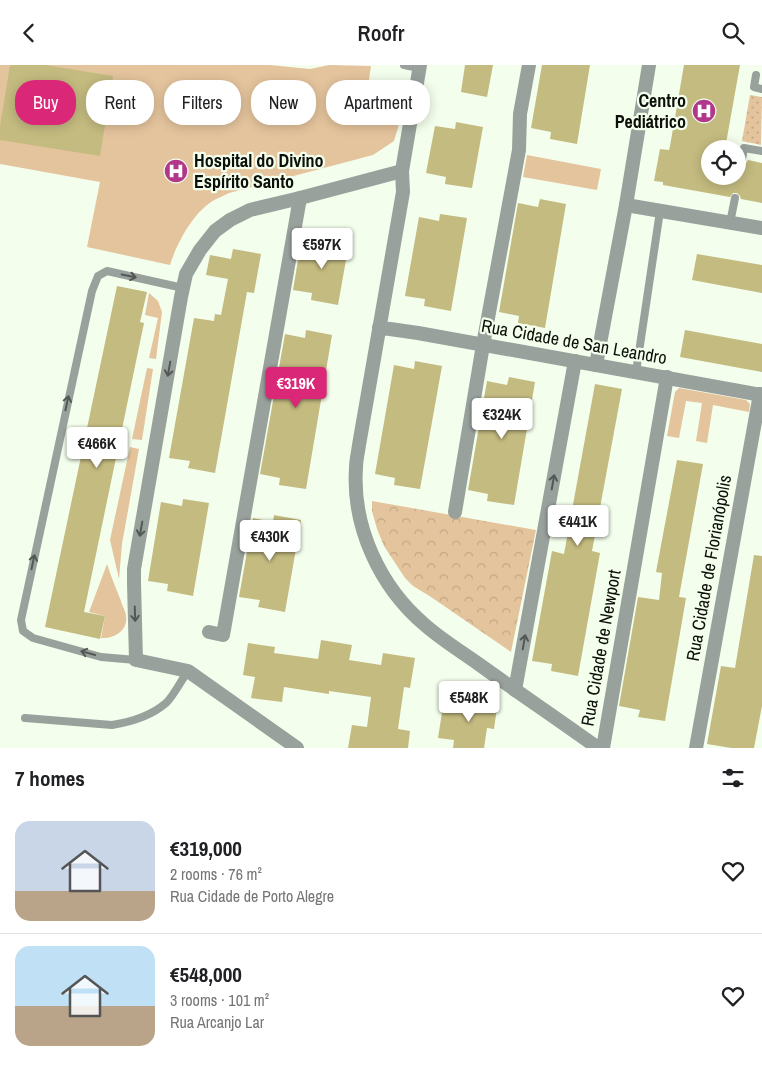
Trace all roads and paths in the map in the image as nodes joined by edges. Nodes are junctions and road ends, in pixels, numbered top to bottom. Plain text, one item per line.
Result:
1 (404, 65) edge
2 (529, 65) edge
3 (649, 65) edge
4 (419, 67) edge
5 (756, 75) dead end
6 (762, 89) edge
7 (746, 148) edge
8 (762, 151) edge
9 (402, 171) junction
10 (300, 198) junction
11 (735, 198) dead end
12 (626, 205) junction
13 (660, 211) junction
14 (730, 223) junction
15 (762, 228) edge
16 (183, 288) junction
17 (380, 329) junction
18 (483, 345) junction
19 (575, 361) junction
20 (596, 365) junction
21 (636, 372) junction
22 (667, 377) junction
23 (761, 395) edge
24 (455, 512) dead end
25 (209, 632) dead end
26 (136, 660) junction
27 (188, 671) junction
28 (515, 690) junction
29 (25, 719) dead end
30 (578, 741) edge
31 (297, 748) edge
32 (598, 748) edge
33 (603, 748) edge
34 (696, 748) edge

1 - 4 lane
2 - 18 street
3 - 12 street
4 - 9 street
5 - 6 lane
7 - 8 lane
9 - 10 street
9 - 17 street
10 - 16 street
10 - 25 street
11 - 14 lane
12 - 13 street
12 - 20 street
13 - 14 street
13 - 21 lane
14 - 15 street
16 -> 26 street
26 -> 16 lane
17 - 18 street, Rua Cidade de San Leandro
17 - 28 street
18 - 19 street, Rua Cidade de San Leandro
18 - 24 street
19 - 20 street, Rua Cidade de San Leandro
28 -> 19 street
20 - 21 street, Rua Cidade de San Leandro
21 - 22 street, Rua Cidade de San Leandro
22 - 23 street, Rua Cidade de San Leandro
22 - 33 street, Rua Cidade de Newport
23 - 34 street, Rua Cidade de Florianópolis
26 - 27 street
27 - 29 lane
27 - 31 street
28 - 30 street
30 - 32 street

